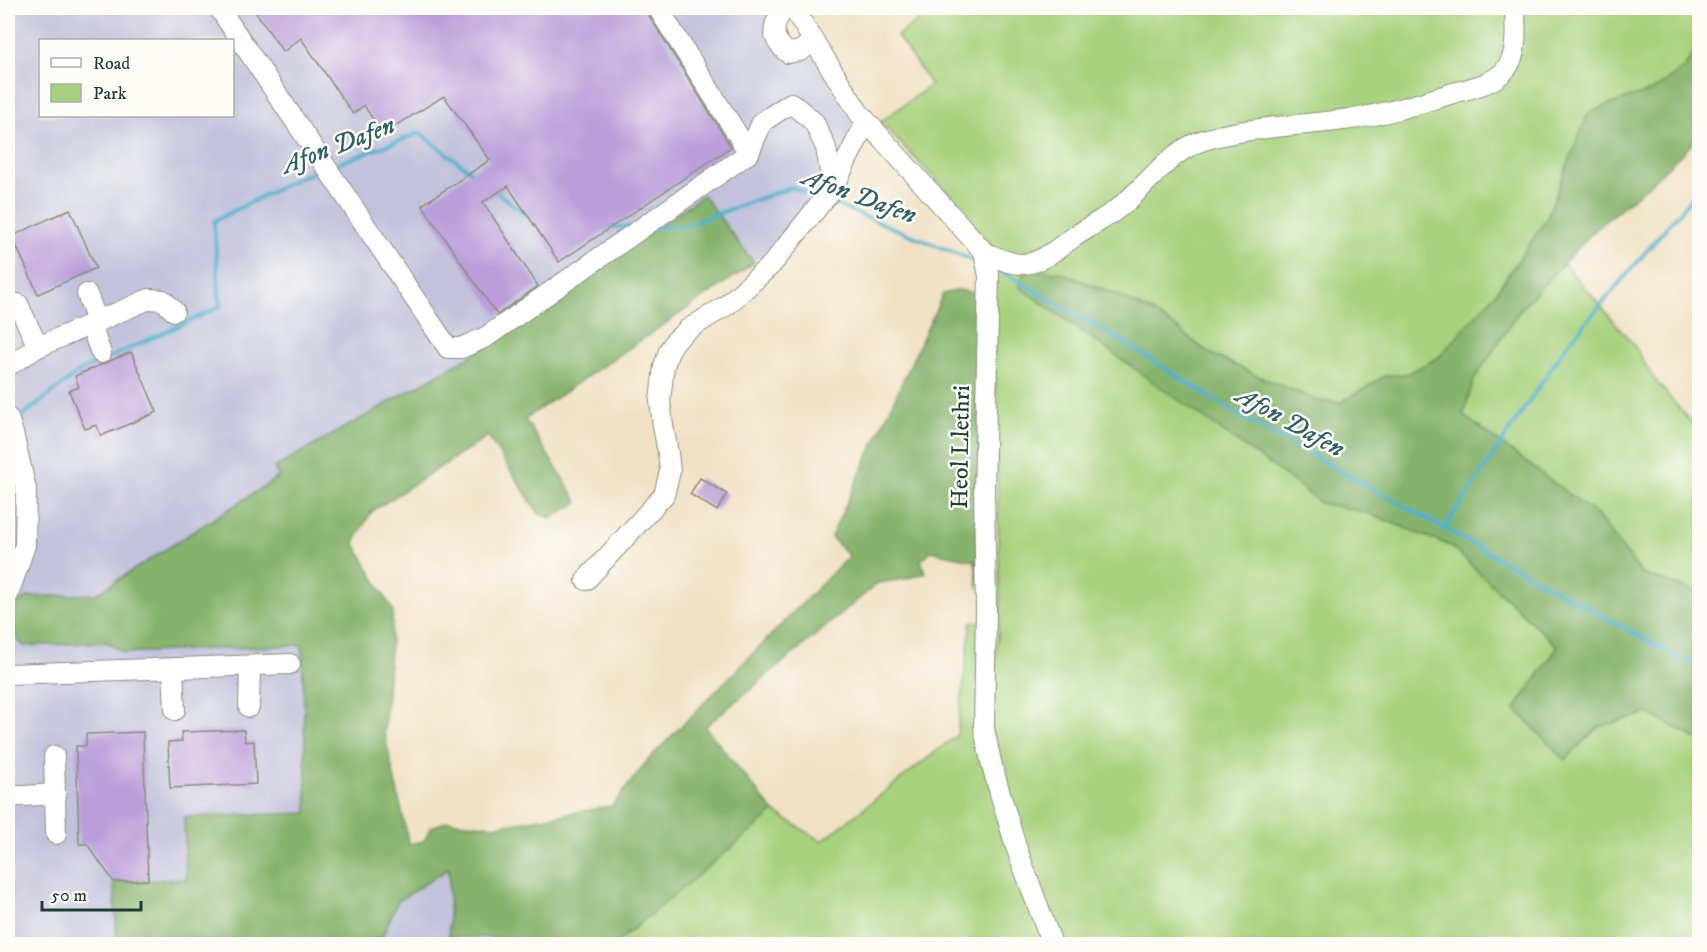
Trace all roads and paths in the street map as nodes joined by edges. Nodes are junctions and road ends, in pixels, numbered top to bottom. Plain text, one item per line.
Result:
1 (219, 8) edge
2 (658, 8) edge
3 (784, 8) edge
4 (793, 8) edge
5 (1515, 8) edge
6 (814, 41) junction
7 (866, 122) junction
8 (749, 153) junction
9 (833, 188) junction
10 (984, 252) junction
11 (87, 294) dead end
12 (18, 304) dead end
13 (174, 311) dead end
14 (93, 323) junction
15 (101, 353) dead end
16 (33, 357) junction
17 (8, 366) edge
18 (8, 417) edge
19 (586, 580) dead end
20 (8, 595) edge
21 (8, 655) edge
22 (290, 664) dead end
23 (250, 666) junction
24 (8, 667) edge
25 (173, 669) junction
26 (8, 674) edge
27 (249, 707) dead end
28 (175, 710) dead end
29 (54, 756) dead end
30 (55, 794) junction
31 (8, 797) edge
32 (56, 834) dead end
33 (1052, 945) edge

1 - 8 street
2 - 8 street
3 - 6 street
4 - 6 street
5 - 10 street
6 - 7 street
7 - 9 street
7 - 10 street
8 - 9 street
9 - 19 street
10 - 33 street, Heol Llethri
11 - 14 street
12 - 16 street
13 - 14 street
14 - 15 street
14 - 16 street
16 - 17 street
18 - 20 street
21 - 24 street
22 - 23 street
23 - 25 street
23 - 27 street
25 - 26 street
25 - 28 street
29 - 30 street
30 - 31 street
30 - 32 street

